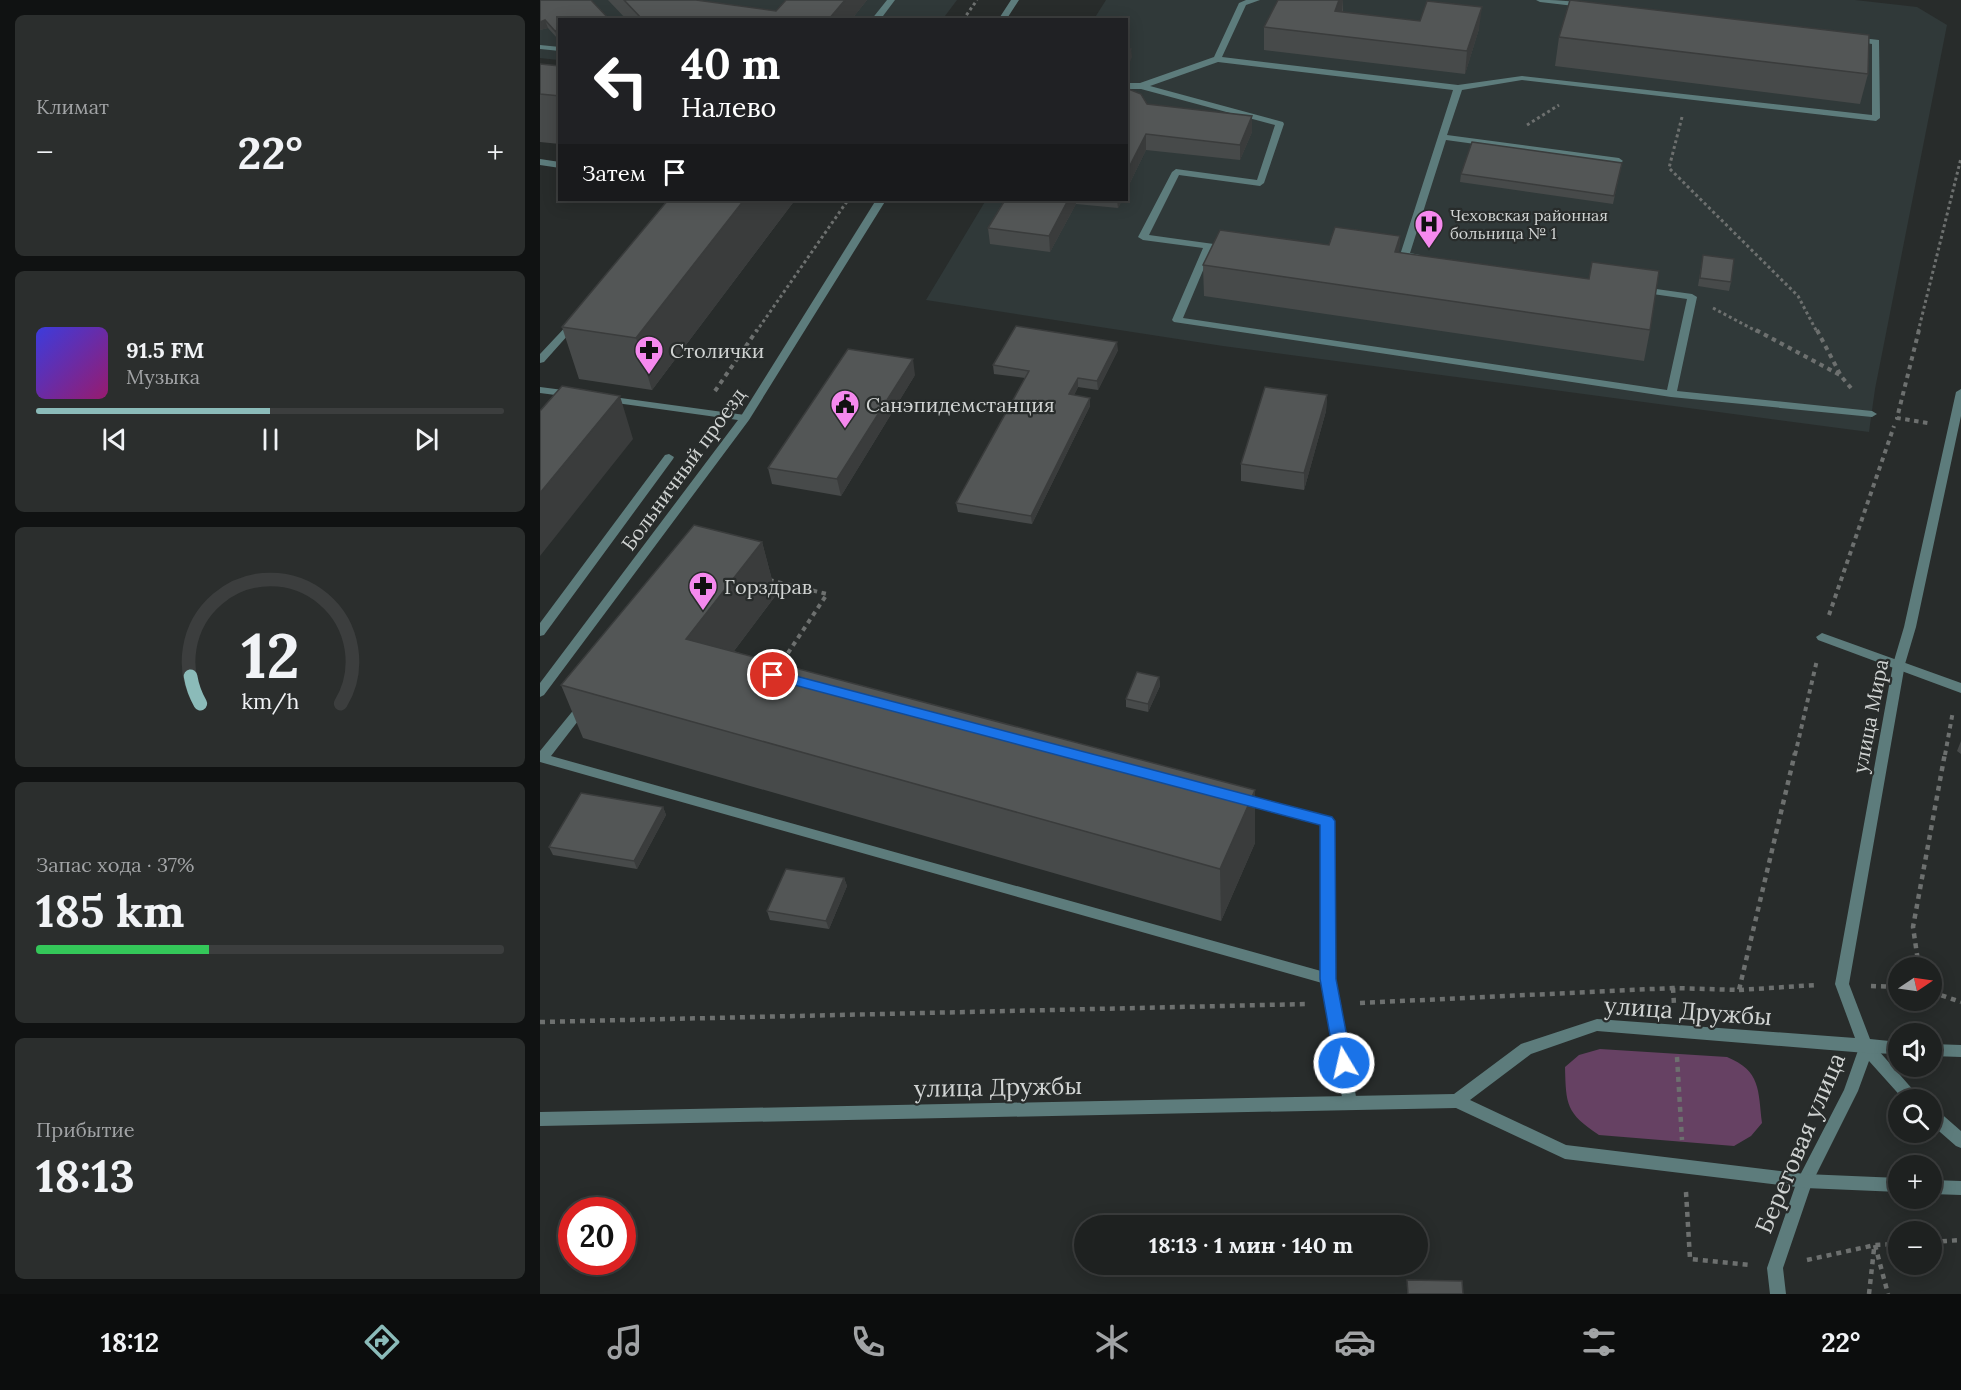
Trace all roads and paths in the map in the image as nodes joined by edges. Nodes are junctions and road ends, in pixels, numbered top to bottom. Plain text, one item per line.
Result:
1 (891, 0) edge
2 (977, 0) edge
3 (1015, 0) edge
4 (1256, 0) edge
5 (1540, 0) edge
6 (1598, 7) edge
7 (877, 18) edge
8 (964, 18) edge
9 (1003, 18) edge
10 (1841, 37) edge
11 (540, 46) edge
12 (558, 49) edge
13 (1217, 59) junction
14 (1128, 86) edge
15 (1141, 86) junction
16 (1590, 86) junction
17 (1458, 88) junction
18 (1687, 96) junction
19 (1443, 137) junction
20 (1497, 145) junction
21 (1961, 158) edge
22 (1619, 161) edge
23 (540, 162) edge
24 (558, 165) edge
25 (847, 201) edge
26 (880, 201) edge
27 (1209, 246) junction
28 (1241, 251) edge
29 (1428, 259) edge
30 (1635, 289) edge
31 (1692, 297) junction
32 (580, 318) edge
33 (540, 360) edge
34 (1840, 375) junction
35 (540, 390) edge
36 (1671, 394) junction
37 (1961, 395) edge
38 (700, 412) junction
39 (1872, 414) junction
40 (745, 418) junction
41 (1897, 418) junction
42 (1954, 427) junction
43 (669, 457) dead end
44 (762, 579) dead end
45 (540, 632) edge
46 (1822, 637) junction
47 (1899, 664) junction
48 (773, 675) edge
49 (1959, 687) edge
50 (540, 692) edge
51 (592, 695) edge
52 (541, 757) edge
53 (1227, 795) edge
54 (1917, 957) edge
55 (1328, 979) junction
56 (1942, 995) edge
57 (1961, 1002) edge
58 (1334, 1004) junction
59 (540, 1022) edge
60 (1866, 1047) junction
61 (1888, 1048) edge
62 (1942, 1050) edge
63 (1961, 1051) edge
64 (1903, 1089) edge
65 (1457, 1101) junction
66 (1350, 1103) junction
67 (540, 1119) edge
68 (1942, 1124) edge
69 (1961, 1141) edge
70 (1805, 1181) junction
71 (1888, 1185) edge
72 (1942, 1187) edge
73 (1961, 1188) edge
74 (1961, 1240) edge
75 (1942, 1241) edge
76 (1778, 1294) edge
77 (1869, 1294) edge
78 (1888, 1294) edge

1 - 7 street
2 - 8 path
3 - 9 street
4 - 13 street
5 - 6 street
10 - 18 street
11 - 12 street
13 - 15 street
13 - 17 street
14 - 15 street
15 - 27 street
16 - 17 street
16 - 18 street
16 - 20 path
17 - 19 street
18 - 34 path
19 - 20 street
19 - 29 street
20 - 22 street
21 - 41 path
23 - 24 street
25 - 38 path
26 - 40 street, Больничный проезд
27 - 28 street
27 - 36 street
30 - 31 street
31 - 34 path
31 - 36 street
32 - 33 street
34 - 39 path
35 - 38 street
36 - 39 street
37 - 42 street, улица Мира
38 - 40 street
39 - 41 path
40 - 50 street, Больничный проезд
41 - 42 path
41 - 46 path
42 - 47 street, улица Мира
43 - 45 street
44 - 48 path
46 - 47 street
46 - 58 path
47 - 49 street
47 - 60 street, улица Мира
49 - 54 path
51 - 52 street
52 - 55 street
53 - 55 street
55 - 58 street
56 - 57 path
58 - 59 path
58 - 66 street
60 - 61 street, улица Дружбы
60 - 64 street, улица Мира
60 - 65 street, улица Дружбы
60 - 70 street, Береговая улица
62 - 63 street
65 - 66 street, улица Дружбы
65 - 70 street, улица Дружбы
66 - 67 street, улица Дружбы
68 - 69 street
70 - 71 street, улица Дружбы
70 - 76 street, Береговая улица
72 - 73 street
74 - 75 path
77 - 78 path

